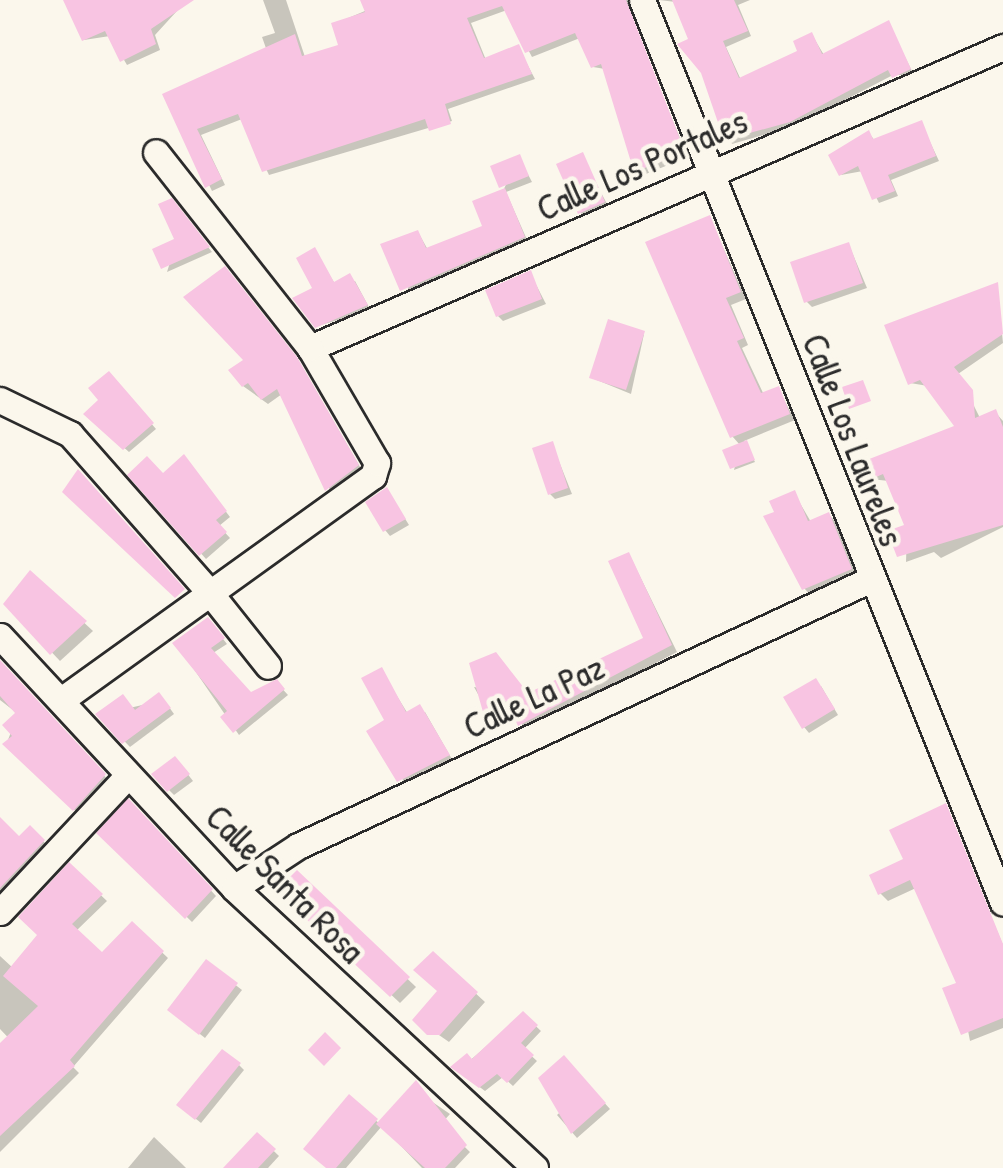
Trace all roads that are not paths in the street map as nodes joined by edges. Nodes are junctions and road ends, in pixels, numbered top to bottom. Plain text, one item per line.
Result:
1 (642, 0) edge
2 (1003, 47) edge
3 (156, 152) dead end
4 (712, 172) junction
5 (310, 348) junction
6 (0, 400) edge
7 (870, 580) junction
8 (210, 593) junction
9 (0, 636) edge
10 (268, 666) dead end
11 (64, 698) junction
12 (128, 776) junction
13 (234, 888) junction
14 (1003, 903) edge
15 (0, 912) edge
16 (535, 1168) edge

1 - 4 street, Calle Los Laureles
2 - 4 street, Calle Los Portales
3 - 5 street
4 - 5 street, Calle Los Portales
4 - 7 street, Calle Los Laureles
5 - 8 street
6 - 8 street
7 - 13 street, Calle La Paz
7 - 14 street, Calle Los Laureles
8 - 10 street
8 - 11 street
9 - 11 street, Calle Santa Rosa
11 - 12 street, Calle Santa Rosa
12 - 13 street, Calle Santa Rosa
12 - 15 street
13 - 16 street, Calle Santa Rosa

